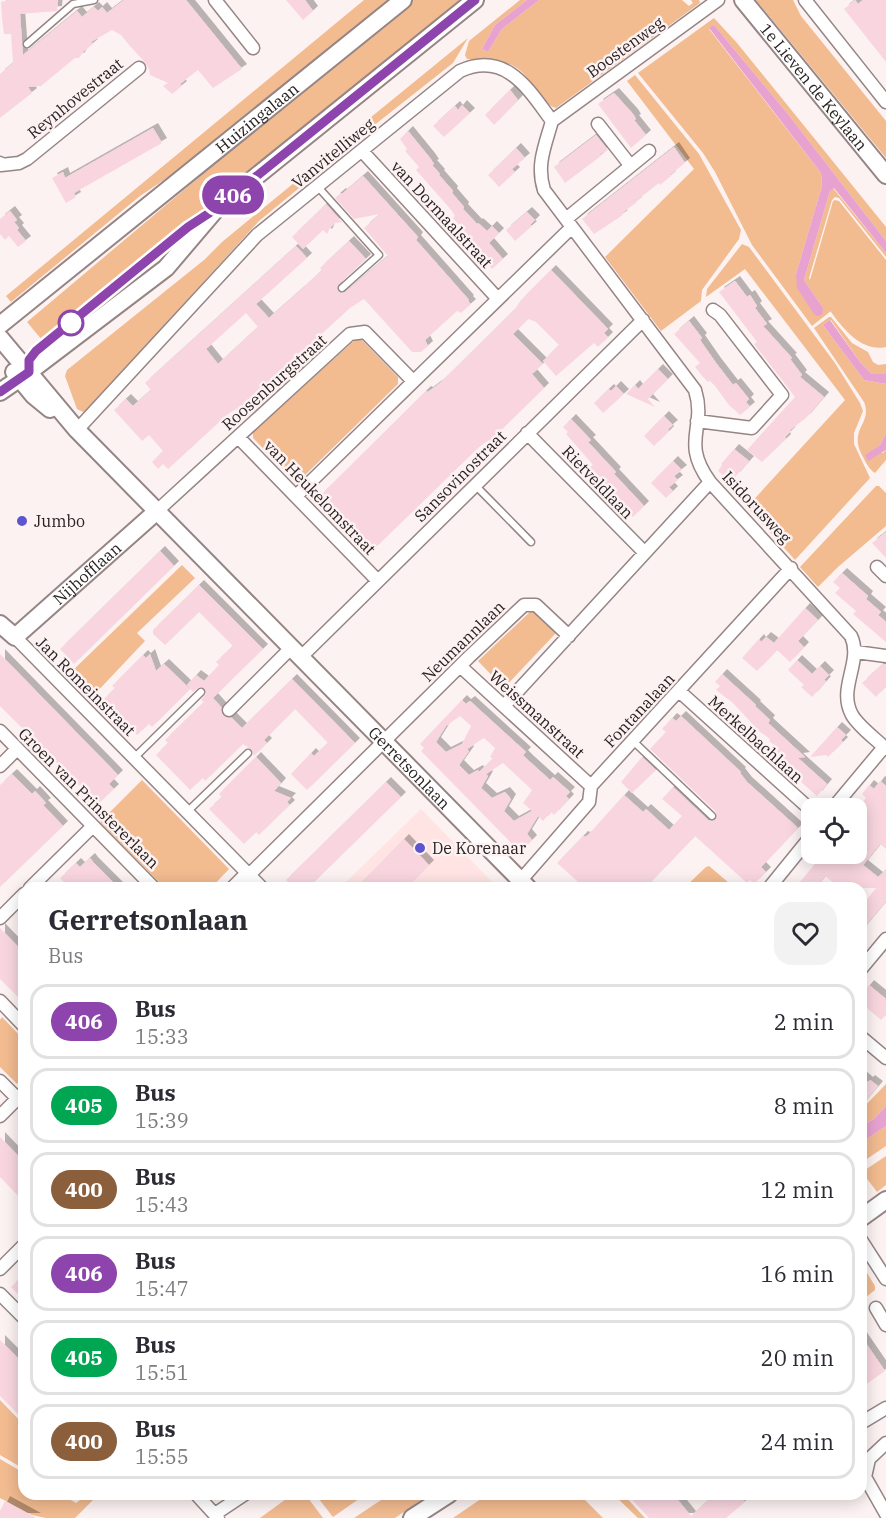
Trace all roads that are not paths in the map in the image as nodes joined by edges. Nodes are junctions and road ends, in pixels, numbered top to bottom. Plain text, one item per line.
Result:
1 (93, 0) edge
2 (215, 0) edge
3 (403, 0) edge
4 (475, 0) edge
5 (718, 0) edge
6 (743, 0) edge
7 (805, 0) edge
8 (27, 44) dead end
9 (253, 48) dead end
10 (139, 68) dead end
11 (886, 102) edge
12 (552, 121) junction
13 (598, 124) dead end
14 (362, 151) junction
15 (649, 152) dead end
16 (0, 163) edge
17 (630, 165) junction
18 (886, 175) edge
19 (318, 187) junction
20 (569, 223) junction
21 (342, 288) dead end
22 (498, 299) junction
23 (713, 310) dead end
24 (643, 320) junction
25 (0, 325) edge
26 (0, 338) edge
27 (0, 356) edge
28 (25, 376) junction
29 (413, 381) junction
30 (0, 392) edge
31 (697, 421) junction
32 (77, 430) junction
33 (527, 433) junction
34 (238, 437) junction
35 (710, 482) junction
36 (475, 485) junction
37 (296, 496) junction
38 (157, 511) junction
39 (531, 542) dead end
40 (645, 553) junction
41 (791, 568) junction
42 (378, 581) junction
43 (0, 624) edge
44 (569, 636) junction
45 (15, 637) junction
46 (297, 652) junction
47 (856, 652) junction
48 (886, 656) edge
49 (460, 666) junction
50 (679, 691) junction
51 (201, 692) dead end
52 (504, 706) junction
53 (229, 710) dead end
54 (0, 731) edge
55 (384, 741) junction
56 (633, 741) junction
57 (885, 748) edge
58 (17, 749) junction
59 (248, 753) dead end
60 (134, 758) junction
61 (0, 766) edge
62 (591, 786) junction
63 (842, 798) edge
64 (801, 801) edge
65 (187, 812) junction
66 (712, 816) dead end
67 (93, 826) junction
68 (801, 849) edge
69 (248, 874) junction
70 (36, 882) edge
71 (148, 882) edge
72 (239, 882) edge
73 (256, 882) edge
74 (522, 882) edge
75 (526, 882) edge
76 (774, 882) edge
77 (18, 900) edge
78 (0, 918) edge
79 (886, 939) edge
80 (867, 962) edge
81 (0, 1001) edge
82 (18, 1020) edge
83 (867, 1042) edge
84 (886, 1058) edge
85 (0, 1081) edge
86 (18, 1094) edge
87 (18, 1099) edge
88 (0, 1116) edge
89 (886, 1191) edge
90 (886, 1200) edge
91 (867, 1203) edge
92 (867, 1214) edge
93 (867, 1249) edge
94 (18, 1251) edge
95 (0, 1269) edge
96 (886, 1279) edge
97 (0, 1294) edge
98 (876, 1308) dead end
99 (18, 1312) edge
100 (886, 1325) edge
101 (886, 1408) edge
102 (867, 1420) edge
103 (886, 1443) edge
104 (867, 1457) edge
105 (867, 1481) edge
106 (202, 1500) edge
107 (237, 1500) edge
108 (440, 1500) edge
109 (886, 1514) edge
110 (217, 1516) edge
111 (412, 1518) edge

1 - 8 lane
2 - 9 street
3 - 25 main road, Huizingalaan
4 - 28 main road
5 - 12 street, Boostenweg
6 - 18 main road, 1e Lieven de Keylaan
7 - 11 street
10 - 16 street, Reynhovestraat
12 - 14 street, Vanvitelliweg
12 - 20 street, Isidorusweg
13 - 17 street
14 - 19 street, Vanvitelliweg
14 - 22 street, van Dormaalstraat
15 - 17 street
17 - 20 street
19 - 21 lane
19 - 32 street, Vanvitelliweg
20 - 22 street
20 - 24 street, Isidorusweg
22 - 29 street
23 - 31 street
24 - 31 street, Isidorusweg
24 - 33 street, Sansovinostraat
26 - 28 main road
27 - 28 main road
28 - 30 main road
28 - 32 main road, Gerretsonlaan
29 - 34 street, Roosenburgstraat
29 - 37 street
31 - 35 street, Isidorusweg
32 - 38 main road, Gerretsonlaan
33 - 36 street, Sansovinostraat
33 - 40 street, Rietveldlaan
34 - 37 street, van Heukelomstraat
34 - 38 street, Roosenburgstraat
35 - 40 street
35 - 41 street, Isidorusweg
36 - 39 lane
36 - 42 street, Sansovinostraat
37 - 42 street, van Heukelomstraat
38 - 45 main road, Nijhofflaan
38 - 46 main road, Gerretsonlaan
40 - 44 street
41 - 47 street, Isidorusweg
41 - 50 street, Fontanalaan
42 - 46 street, Sansovinostraat
43 - 45 main road
44 - 49 street, Neumannlaan
44 - 52 street
45 - 60 street, Jan Romeinstraat
46 - 53 street
46 - 55 main road, Gerretsonlaan
47 - 48 street
47 - 57 street
49 - 52 street, Weissmanstraat
49 - 55 street, Neumannlaan
50 - 56 street, Fontanalaan
50 - 64 street, Merkelbachlaan
51 - 60 lane, Jan Romeinstraat
52 - 62 street, Weissmanstraat
54 - 58 street, Groen van Prinstererlaan
55 - 69 street, Neumannlaan
55 - 74 main road, Gerretsonlaan
56 - 62 street, Fontanalaan
56 - 66 lane
57 - 63 street
58 - 61 street
58 - 67 street, Groen van Prinstererlaan
59 - 65 lane
60 - 65 street, Jan Romeinstraat
62 - 75 street, Fontanalaan
65 - 69 street, Jan Romeinstraat
67 - 70 street
67 - 71 street, Groen van Prinstererlaan
68 - 76 street
69 - 72 street, Neumannlaan
69 - 73 street, Jan Romeinstraat
77 - 78 street
79 - 80 street
81 - 82 street
83 - 84 street
85 - 86 street
87 - 88 street
89 - 91 main road
90 - 92 main road
93 - 96 street
94 - 95 street
97 - 99 street
98 - 100 street
101 - 102 street
103 - 104 street
105 - 109 street
106 - 110 street
107 - 110 street
108 - 111 main road

